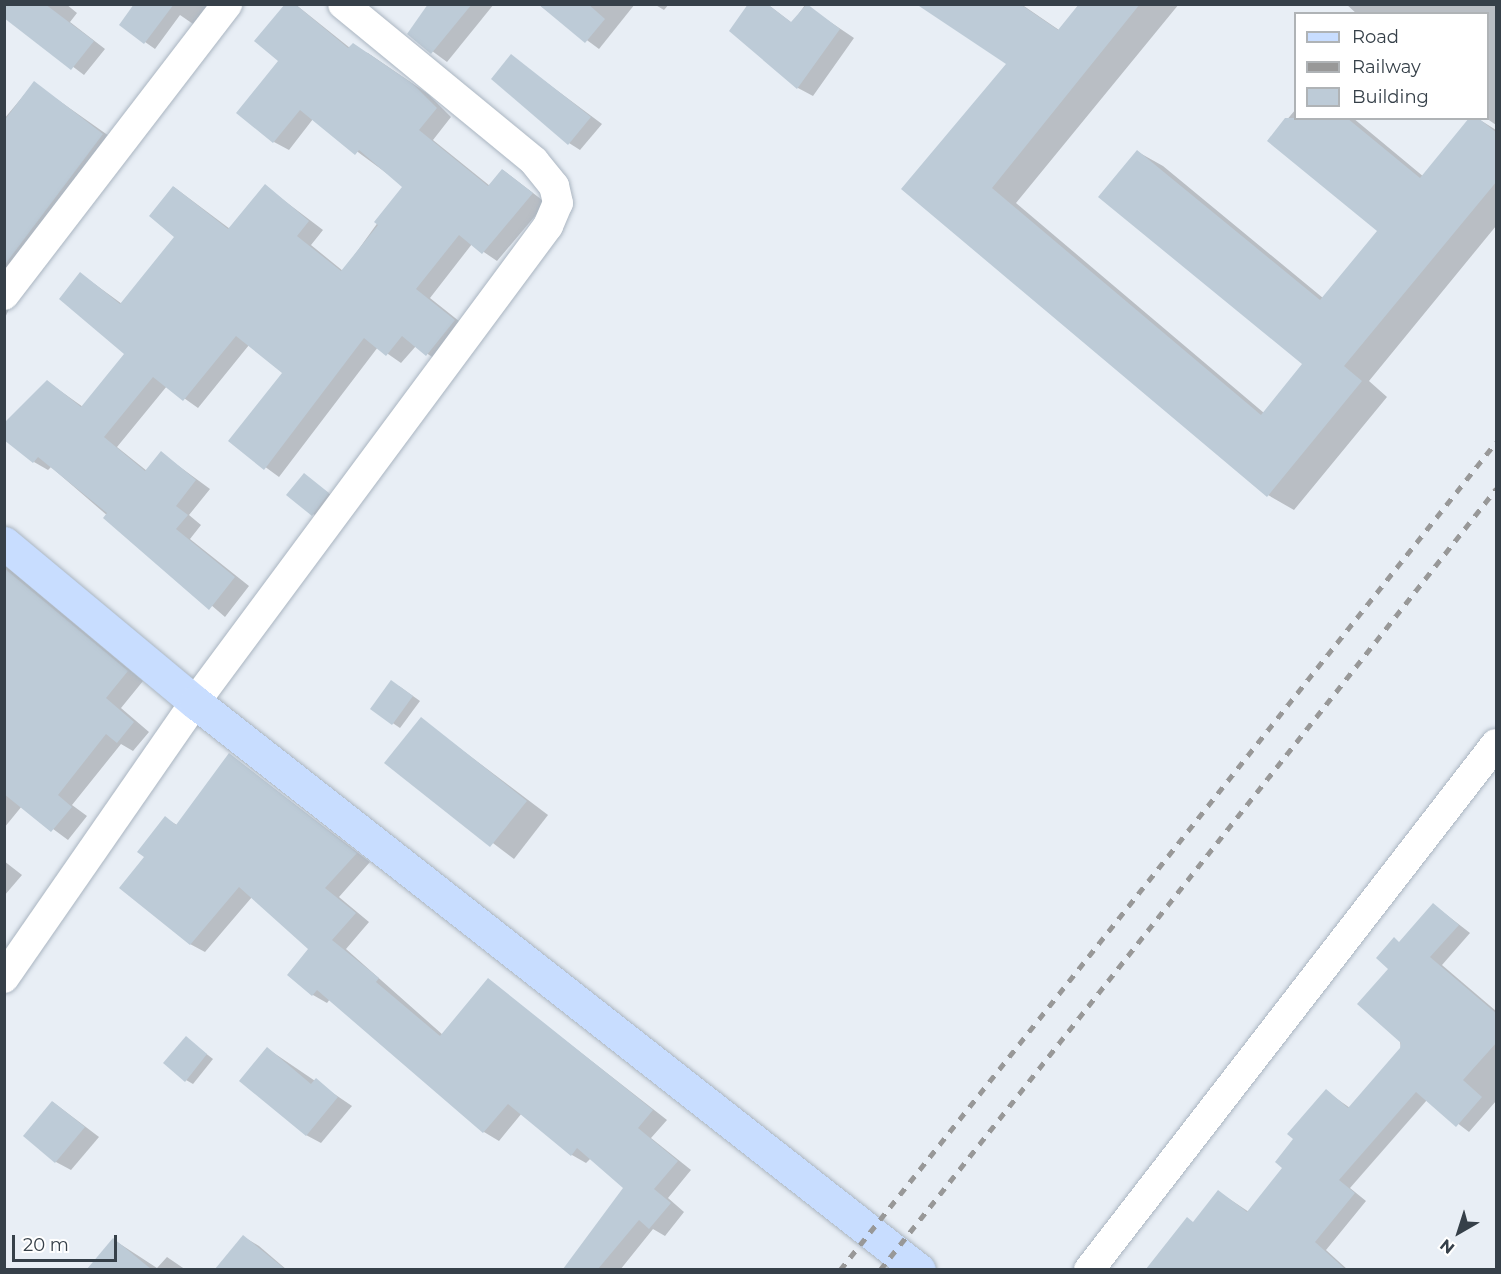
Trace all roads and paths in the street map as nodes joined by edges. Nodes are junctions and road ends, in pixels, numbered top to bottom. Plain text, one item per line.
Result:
1 (227, 4) edge
2 (343, 4) edge
3 (4, 295) edge
4 (4, 543) edge
5 (195, 702) junction
6 (1497, 744) edge
7 (4, 978) edge
8 (919, 1269) edge
9 (1089, 1269) edge

1 - 3 street
2 - 5 street
4 - 5 street
5 - 7 street
5 - 8 street
6 - 9 street

